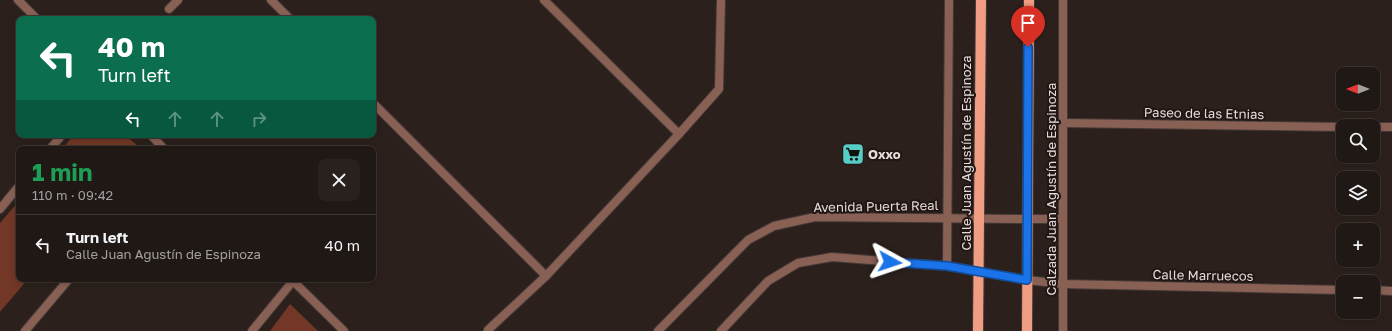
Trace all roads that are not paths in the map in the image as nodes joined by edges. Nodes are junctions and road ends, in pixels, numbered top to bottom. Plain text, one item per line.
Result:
1 (18, 0) edge
2 (178, 0) edge
3 (271, 0) edge
4 (544, 0) edge
5 (721, 0) edge
6 (949, 0) edge
7 (981, 0) edge
8 (1029, 0) edge
9 (1063, 0) edge
10 (169, 9) dead end
11 (34, 16) edge
12 (287, 16) edge
13 (376, 106) edge
14 (1064, 123) junction
15 (1336, 127) edge
16 (1380, 127) edge
17 (1392, 128) edge
18 (678, 134) junction
19 (59, 138) edge
20 (154, 138) edge
21 (53, 146) edge
22 (161, 146) edge
23 (16, 190) edge
24 (0, 209) edge
25 (948, 218) junction
26 (979, 218) junction
27 (1027, 218) junction
28 (1063, 219) junction
29 (947, 266) junction
30 (979, 271) junction
31 (546, 276) junction
32 (1027, 280) junction
33 (66, 282) edge
34 (290, 282) edge
35 (294, 282) edge
36 (1063, 284) junction
37 (1336, 290) edge
38 (1380, 290) edge
39 (1392, 291) edge
40 (488, 330) dead end
41 (25, 331) edge
42 (252, 331) edge
43 (344, 331) edge
44 (658, 331) edge
45 (721, 331) edge
46 (978, 331) edge
47 (1027, 331) edge
48 (1063, 331) edge

1 - 11 street
2 - 10 street
3 - 12 street
4 - 18 street
5 - 18 street
6 - 25 street
7 - 26 main road, Calle Juan Agustín de Espinoza
8 - 27 main road
9 - 14 street, Calzada Juan Agustín de Espinoza
13 - 31 street
14 - 15 street, Paseo de las Etnias
14 - 28 street, Calzada Juan Agustín de Espinoza
16 - 17 street
18 - 31 street
19 - 21 street
20 - 22 street
23 - 24 street
25 - 26 street, Avenida Puerta Real
25 - 29 street
25 - 44 street, Avenida Puerta Real
26 - 27 street, Avenida Puerta Real
26 - 30 main road, Calle Juan Agustín de Espinoza
27 - 28 street, Avenida Puerta Real
27 - 32 main road
28 - 36 street, Calzada Juan Agustín de Espinoza
29 - 30 street
29 - 45 street
30 - 32 street
30 - 46 main road, Calle Juan Agustín de Espinoza
31 - 40 street
32 - 36 street, Calle Marruecos
32 - 47 main road
33 - 41 street
34 - 42 street
35 - 43 street
36 - 37 street, Calle Marruecos
36 - 48 street, Calzada Juan Agustín de Espinoza
38 - 39 street

